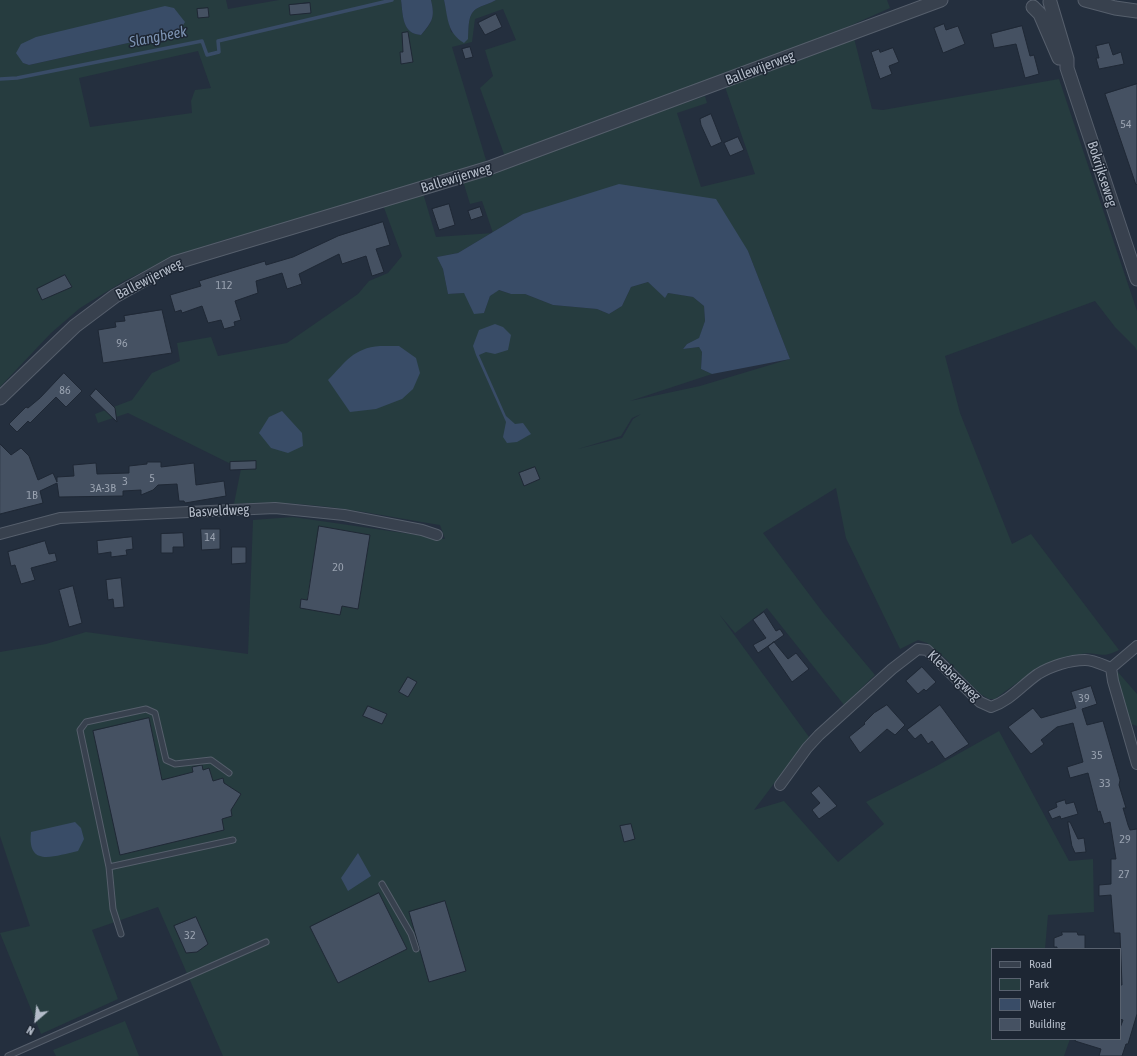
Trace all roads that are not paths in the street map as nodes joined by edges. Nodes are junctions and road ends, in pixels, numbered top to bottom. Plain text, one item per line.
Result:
1 (941, 0) edge
2 (1085, 0) edge
3 (1050, 1) edge
4 (1028, 3) edge
5 (1137, 11) edge
6 (1067, 68) junction
7 (1137, 279) edge
8 (0, 398) edge
9 (0, 534) edge
10 (437, 535) dead end
11 (1137, 646) edge
12 (1111, 668) junction
13 (1134, 740) edge
14 (1137, 764) edge
15 (229, 773) dead end
16 (780, 785) dead end
17 (233, 840) dead end
18 (109, 868) junction
19 (382, 884) dead end
20 (121, 934) dead end
21 (266, 942) dead end
22 (416, 949) dead end
23 (8, 1056) edge

1 - 8 street, Ballewijerweg
2 - 5 street
3 - 4 street, Bokrijkseweg
3 - 6 street, Bokrijkseweg
4 - 6 street, Bokrijkseweg
6 - 7 street, Bokrijkseweg
9 - 10 street, Basveldweg
11 - 12 street
12 - 13 street
12 - 16 street, Kleebergweg
13 - 14 street
15 - 18 lane
17 - 18 lane
18 - 20 lane
19 - 22 lane
21 - 23 lane

